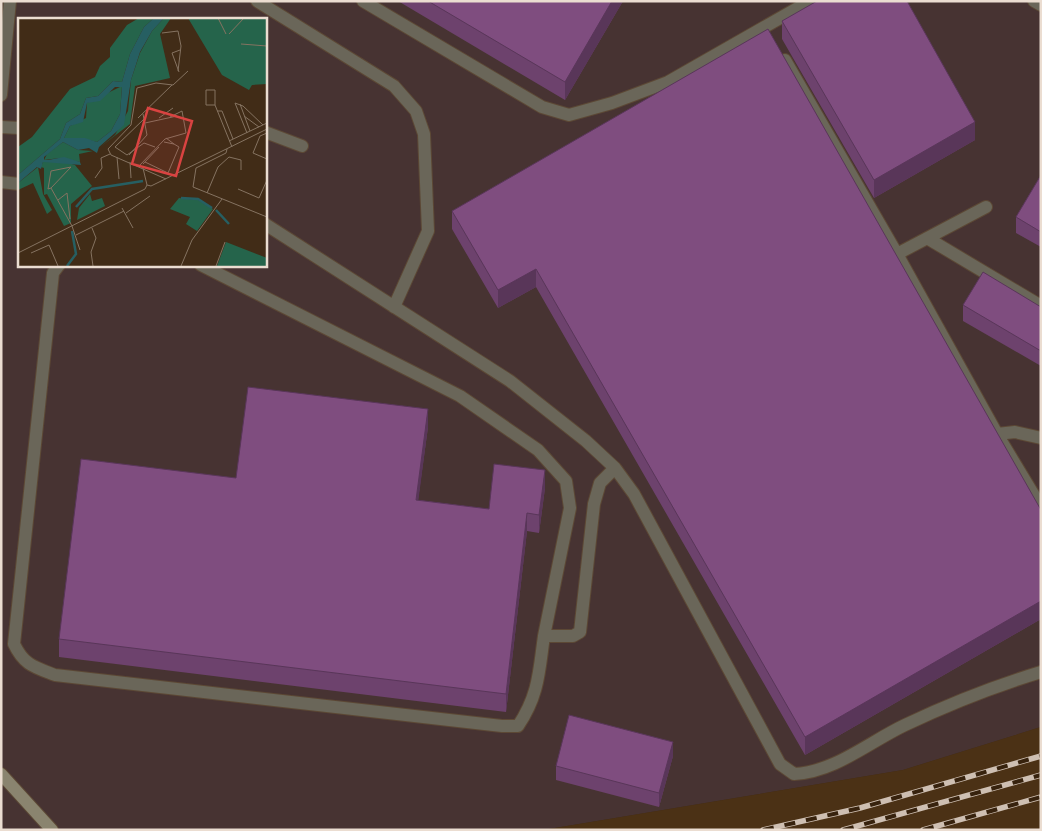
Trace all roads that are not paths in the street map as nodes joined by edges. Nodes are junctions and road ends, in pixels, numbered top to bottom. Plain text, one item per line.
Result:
1 (10, 1) edge
2 (257, 1) edge
3 (363, 1) edge
4 (810, 1) edge
5 (1034, 1) edge
6 (1041, 5) edge
7 (781, 53) edge
8 (1, 95) edge
9 (1, 126) edge
10 (18, 128) edge
11 (266, 132) edge
12 (302, 146) dead end
13 (1, 182) edge
14 (18, 184) edge
15 (986, 207) dead end
16 (266, 225) edge
17 (928, 238) junction
18 (897, 254) junction
19 (58, 266) edge
20 (203, 266) edge
21 (1041, 306) edge
22 (394, 307) junction
23 (997, 434) junction
24 (1041, 438) edge
25 (614, 468) junction
26 (1041, 507) edge
27 (544, 636) junction
28 (1041, 672) edge
29 (1, 774) edge
30 (52, 830) edge

1 - 8 street
2 - 22 street
3 - 4 street
5 - 6 street
7 - 18 street
9 - 10 street
11 - 12 street
13 - 14 street
15 - 17 street
16 - 22 street
17 - 18 street
17 - 21 street
18 - 23 street
19 - 27 street
20 - 27 street
22 - 25 street
23 - 24 street
23 - 26 street
25 - 27 street
25 - 28 street
29 - 30 street

